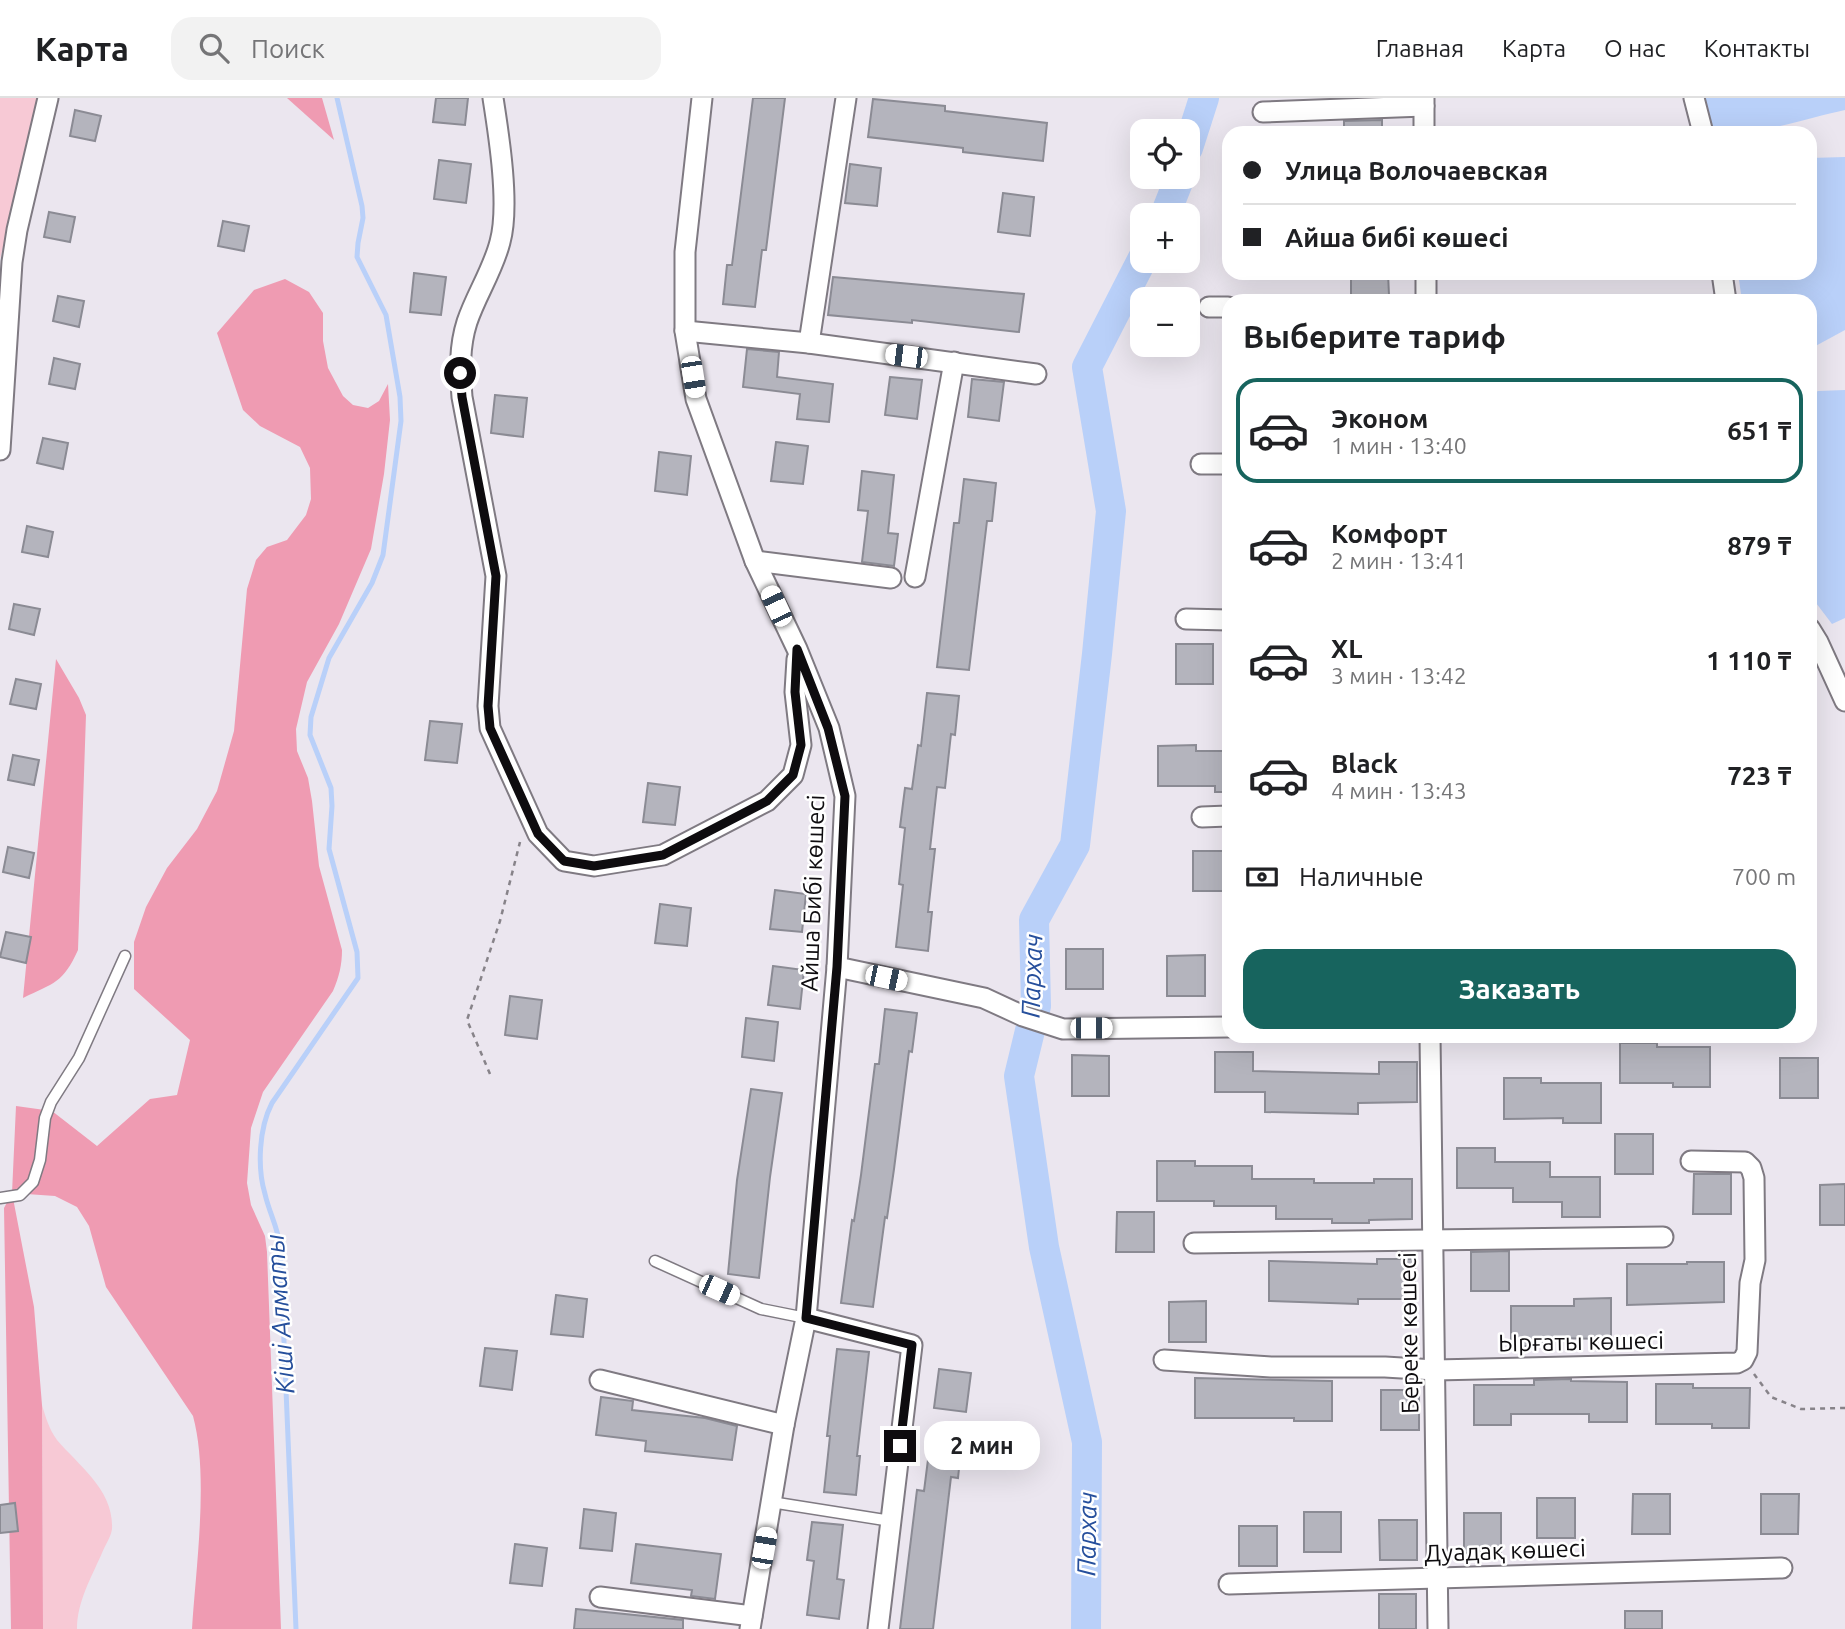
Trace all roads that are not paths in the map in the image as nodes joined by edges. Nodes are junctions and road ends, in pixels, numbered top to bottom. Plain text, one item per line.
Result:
1 (48, 98) edge
2 (493, 98) edge
3 (702, 98) edge
4 (846, 98) edge
5 (1694, 98) edge
6 (1424, 102) edge
7 (1264, 111) dead end
8 (1424, 126) edge
9 (1701, 126) edge
10 (685, 331) junction
11 (810, 343) junction
12 (954, 362) junction
13 (1036, 374) dead end
14 (0, 450) edge
15 (1201, 464) dead end
16 (1222, 464) edge
17 (755, 561) junction
18 (915, 577) dead end
19 (891, 578) dead end
20 (1186, 620) dead end
21 (1222, 620) edge
22 (1817, 640) edge
23 (797, 649) junction
24 (1845, 701) edge
25 (1222, 816) edge
26 (1202, 817) dead end
27 (125, 956) dead end
28 (837, 967) junction
29 (1222, 1027) edge
30 (1430, 1043) edge
31 (1691, 1161) dead end
32 (0, 1198) edge
33 (1663, 1237) dead end
34 (1432, 1241) junction
35 (1194, 1243) dead end
36 (655, 1261) dead end
37 (806, 1318) junction
38 (1164, 1360) dead end
39 (1435, 1370) junction
40 (600, 1380) dead end
41 (784, 1425) junction
42 (771, 1502) junction
43 (891, 1521) junction
44 (1782, 1568) dead end
45 (1438, 1578) junction
46 (1229, 1584) dead end
47 (600, 1597) dead end
48 (751, 1623) edge
49 (878, 1629) edge
50 (1438, 1629) edge

1 - 14 street
2 - 23 street
3 - 10 street, Айша Бибі көшесі
4 - 11 street
5 - 9 street
6 - 7 street
6 - 8 street
10 - 11 street
10 - 17 street, Айша Бибі көшесі
11 - 12 street
12 - 13 street
12 - 18 street
15 - 16 street
17 - 19 street
17 - 23 street, Айша Бибі көшесі
20 - 21 street
22 - 24 street
23 - 28 street, Айша Бибі көшесі
25 - 26 street
27 - 32 lane
28 - 29 street
28 - 37 street, Айша Бибі көшесі
30 - 34 street, Береке көшесі
31 - 39 street, Ырғаты көшесі
33 - 34 street
34 - 35 street
34 - 39 street, Береке көшесі
36 - 37 lane
37 - 41 street, Айша Бибі көшесі
37 - 43 street
38 - 39 street, Ырғаты көшесі
39 - 45 street, Береке көшесі
40 - 41 street
41 - 42 street, Айша Бибі көшесі
42 - 43 lane
42 - 48 street, Айша Бибі көшесі
43 - 49 street
44 - 45 street, Дуадақ көшесі
45 - 46 street, Дуадақ көшесі
45 - 50 street, Береке көшесі
47 - 48 street

